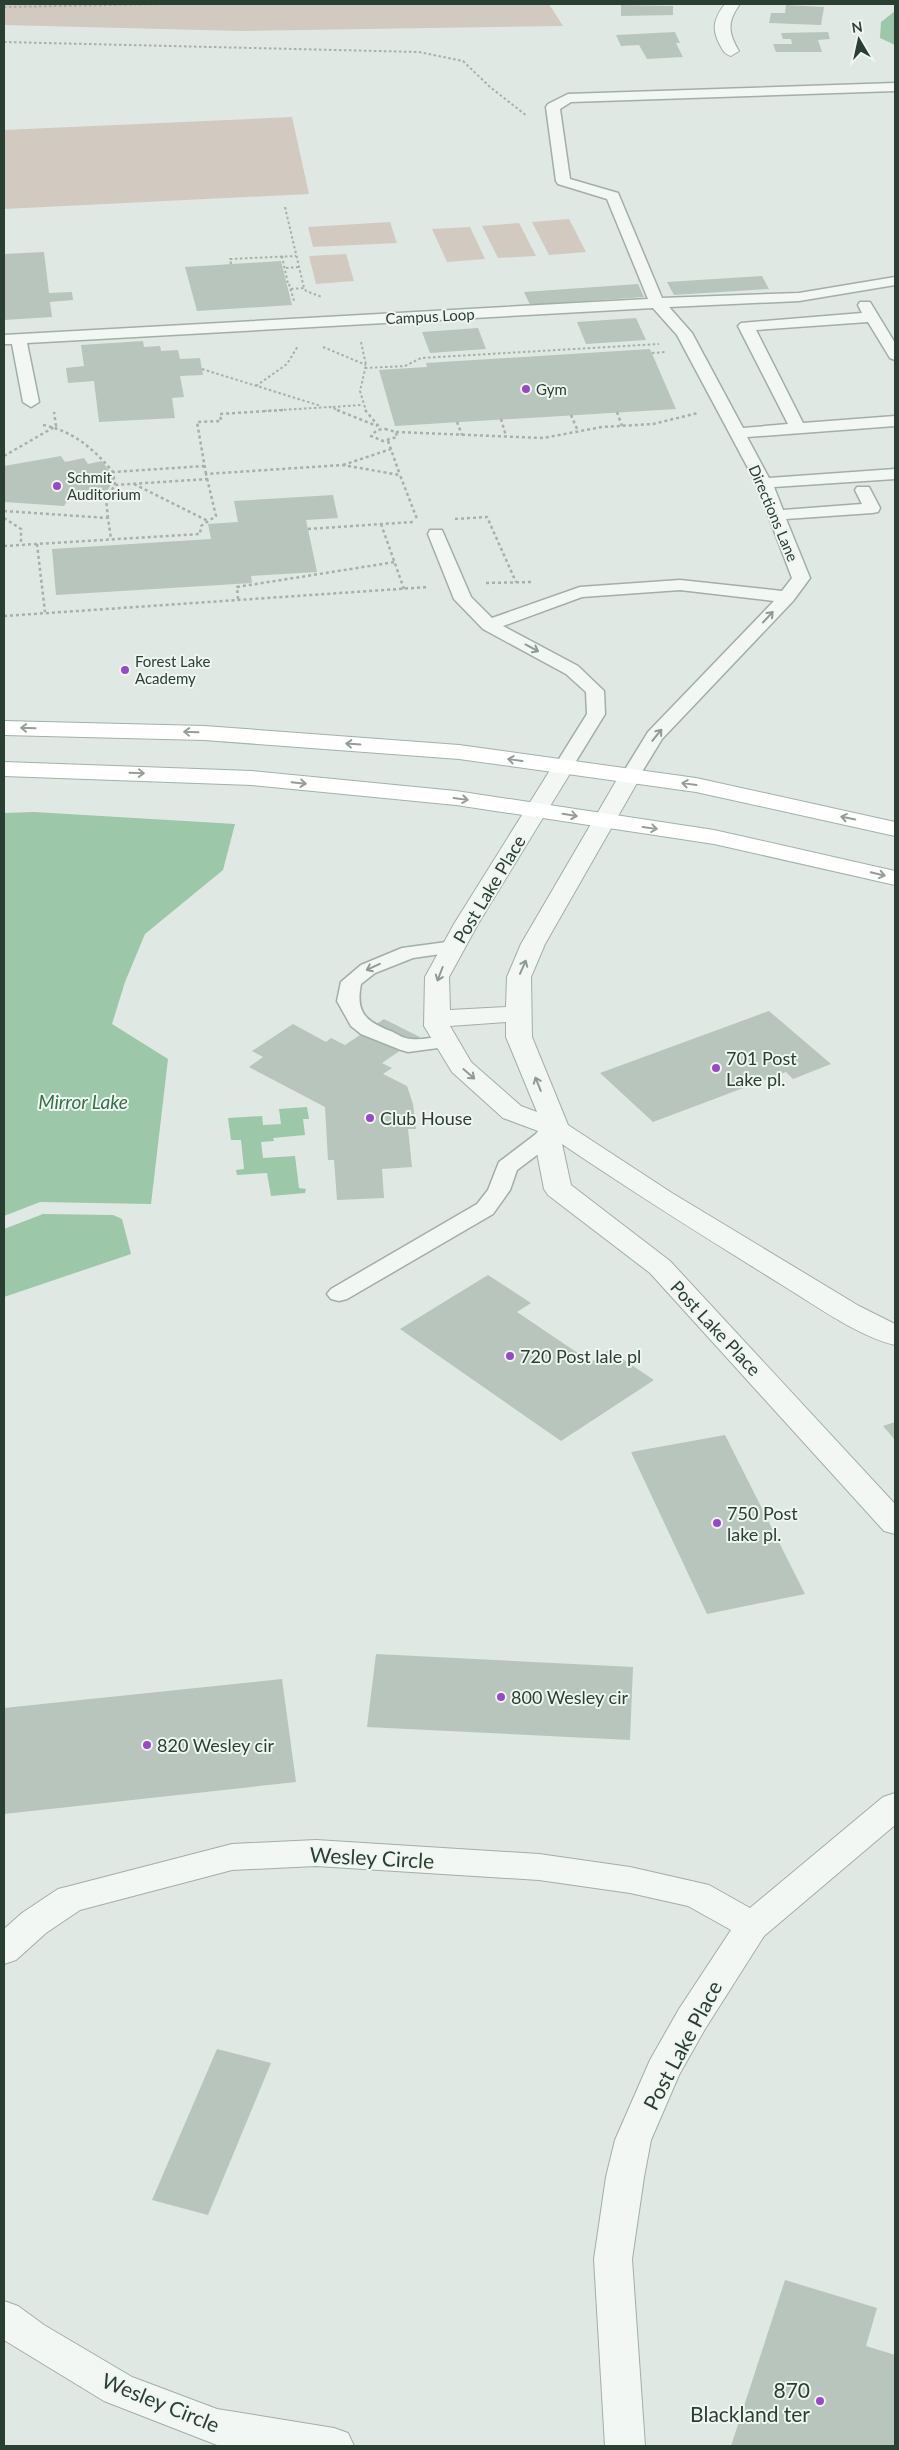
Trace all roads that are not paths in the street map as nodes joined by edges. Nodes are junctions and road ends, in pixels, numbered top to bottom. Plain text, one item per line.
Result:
1 (732, 4) edge
2 (731, 51) dead end
3 (895, 87) edge
4 (895, 282) edge
5 (856, 289) junction
6 (657, 303) junction
7 (873, 317) junction
8 (11, 340) edge
9 (895, 355) edge
10 (31, 402) dead end
11 (895, 422) edge
12 (798, 428) junction
13 (737, 433) junction
14 (895, 474) edge
15 (764, 483) junction
16 (863, 490) dead end
17 (872, 508) junction
18 (777, 515) junction
19 (882, 525) dead end
20 (436, 534) dead end
21 (787, 597) junction
22 (490, 625) junction
23 (4, 728) edge
24 (563, 767) junction
25 (4, 768) edge
26 (630, 776) junction
27 (538, 810) junction
28 (602, 820) junction
29 (895, 829) edge
30 (895, 878) edge
31 (454, 947) junction
32 (519, 1014) junction
33 (437, 1018) junction
34 (446, 1042) junction
35 (552, 1133) junction
36 (339, 1294) dead end
37 (895, 1336) edge
38 (895, 1523) edge
39 (895, 1806) edge
40 (752, 1926) junction
41 (4, 1950) edge
42 (4, 2318) edge
43 (334, 2446) edge
44 (625, 2446) edge

1 - 2 street
3 - 6 lane, Directions Lane
4 - 5 lane, Campus Loop
5 - 6 lane, Campus Loop
5 - 7 lane
6 - 8 lane, Campus Loop
6 - 13 lane, Directions Lane
7 - 9 lane
7 - 12 lane
8 - 10 lane
11 - 12 lane
12 - 13 lane
13 - 15 lane, Directions Lane
14 - 15 lane
15 - 18 lane, Directions Lane
16 - 17 lane
17 - 18 lane
17 - 19 lane
18 - 21 lane, Directions Lane
20 - 22 lane
21 - 22 lane
26 -> 21 lane, Directions Lane
22 -> 24 lane
24 -> 23 main road
24 - 26 main road
24 - 27 street, Post Lake Place
25 -> 27 main road
26 - 28 street, Post Lake Place
29 -> 26 main road
27 -> 28 main road
27 - 31 street, Post Lake Place
28 -> 30 main road
32 -> 28 street, Post Lake Place
31 -> 33 street, Post Lake Place
31 -> 34 lane
32 - 33 street
35 -> 32 street, Post Lake Place
33 - 34 street, Post Lake Place
34 -> 35 street, Post Lake Place
35 - 36 lane
35 - 37 street, Post Lake Place
35 - 38 street, Post Lake Place
39 - 40 street, Post Lake Place
40 - 41 street, Wesley Circle
40 - 44 street, Post Lake Place
42 - 43 street, Wesley Circle

